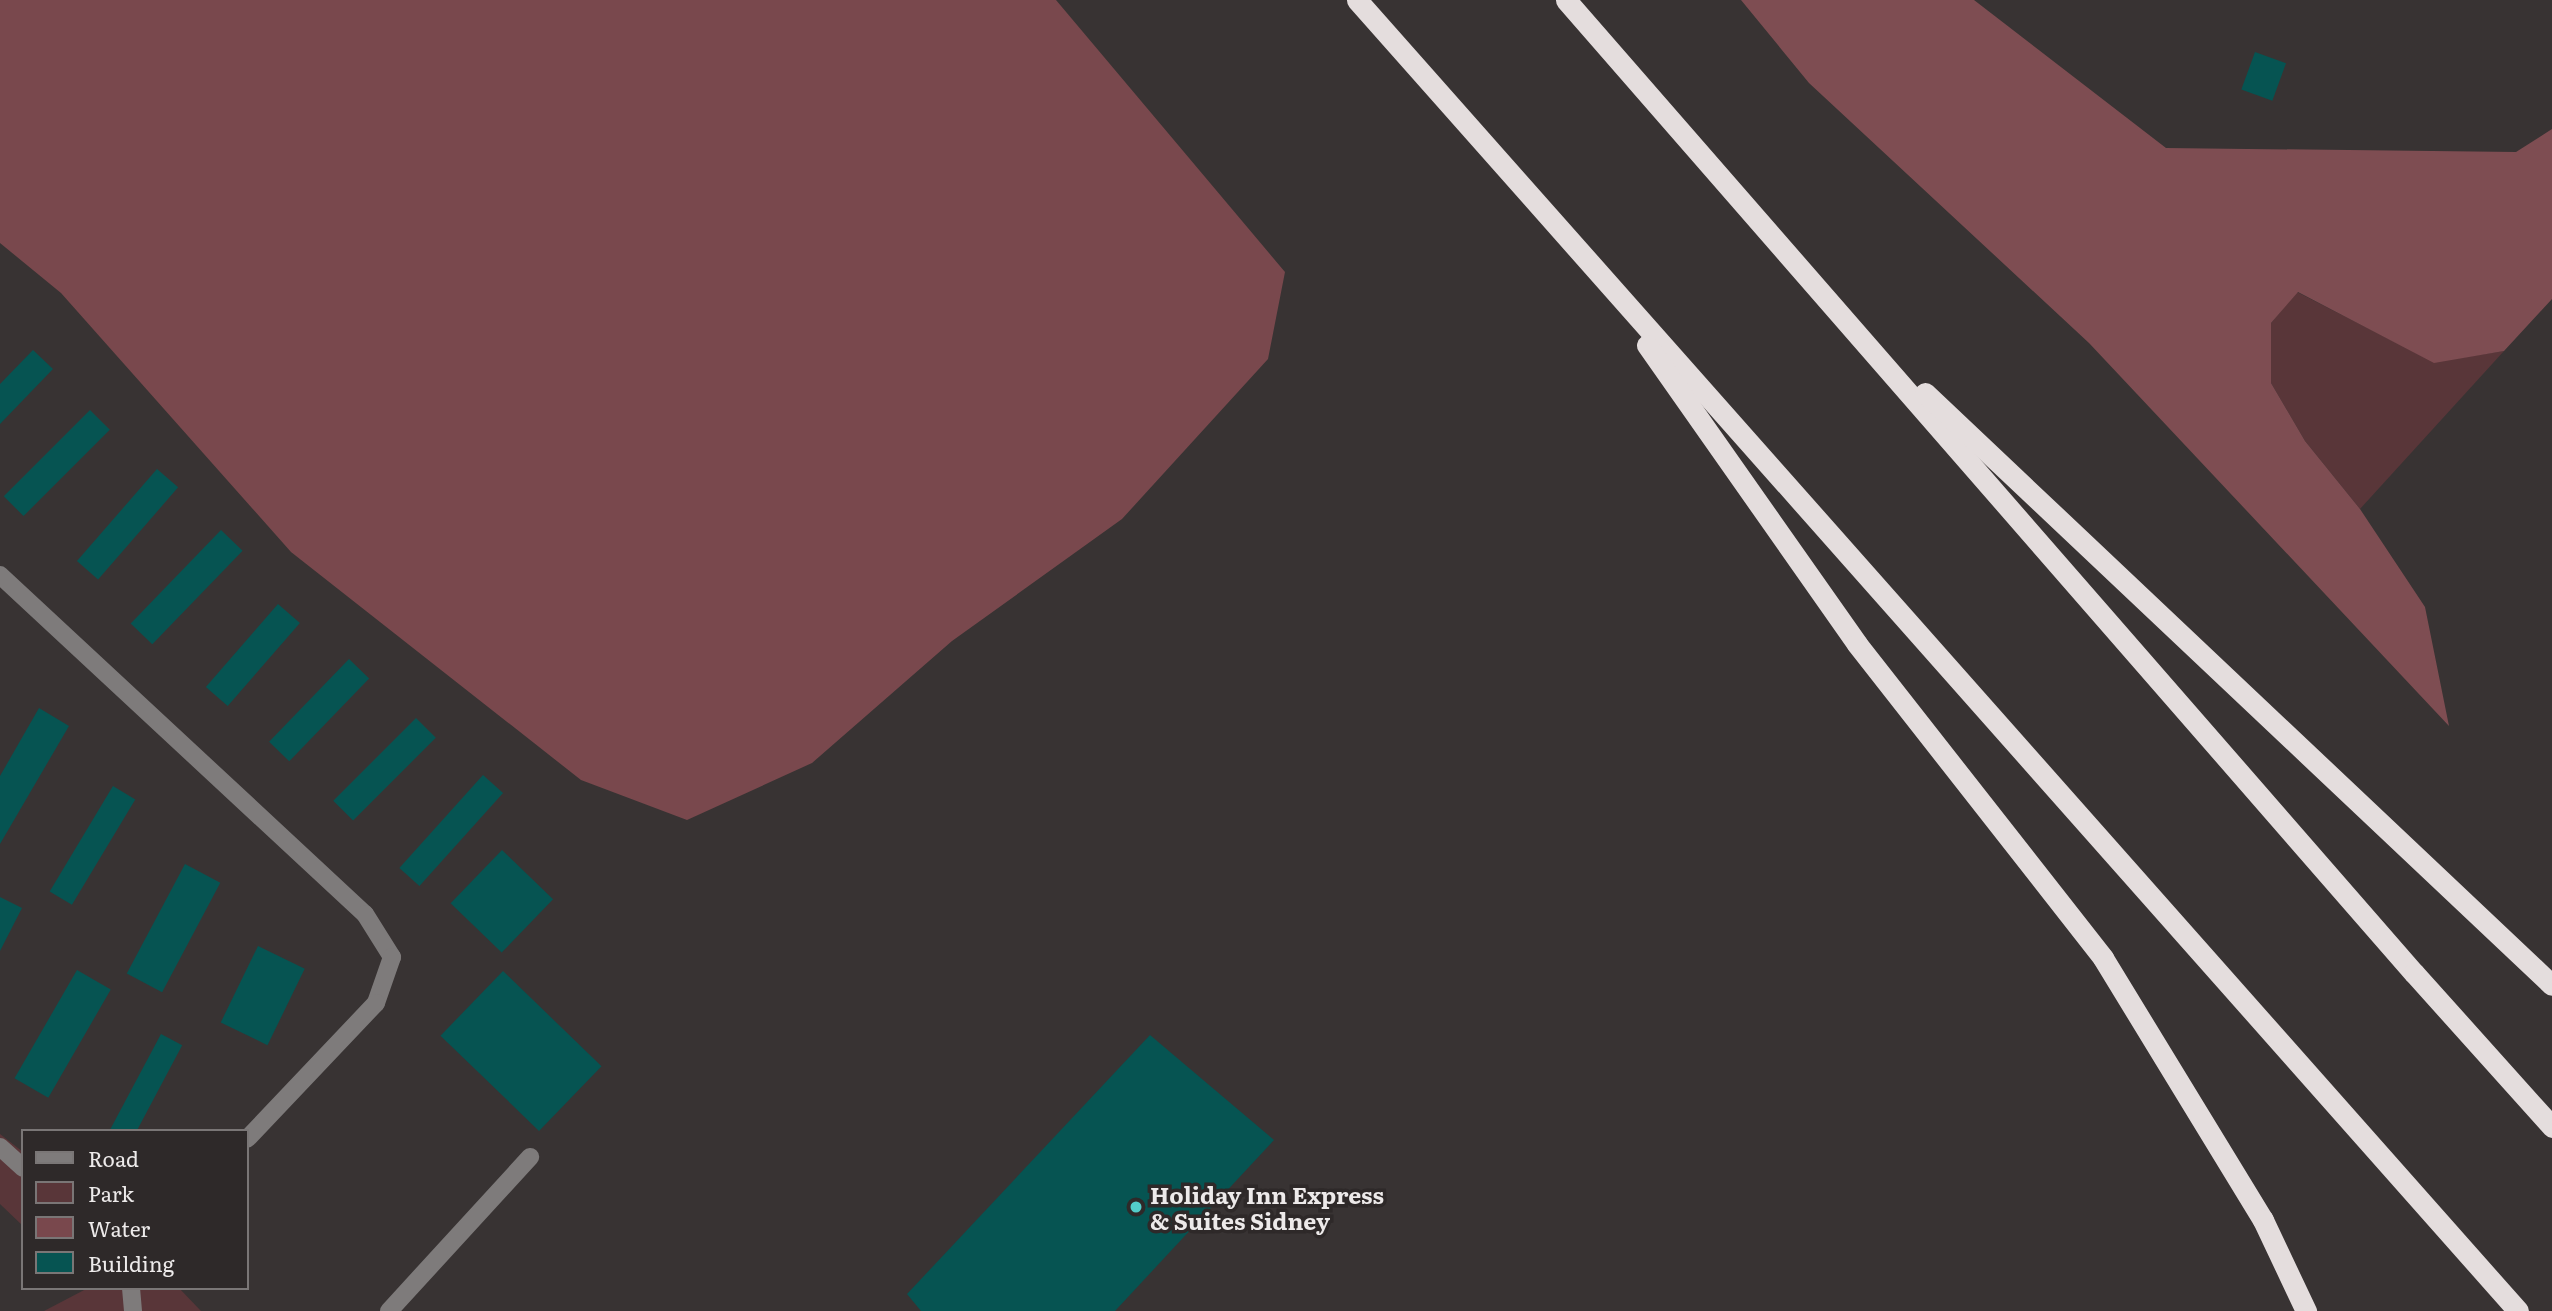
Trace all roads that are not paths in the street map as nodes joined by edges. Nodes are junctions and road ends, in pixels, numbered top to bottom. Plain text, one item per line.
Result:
1 (1357, 0) edge
2 (1566, 0) edge
3 (1585, 258) junction
4 (1833, 307) junction
5 (0, 575) edge
6 (2552, 985) edge
7 (2552, 1127) edge
8 (248, 1138) edge
9 (0, 1147) edge
10 (530, 1157) dead end
11 (21, 1166) edge
12 (131, 1290) edge
13 (132, 1311) edge
14 (389, 1311) edge
15 (2306, 1311) edge
16 (2518, 1311) edge

1 - 3 highway
2 - 4 highway
3 - 15 highway
3 - 16 highway
4 - 6 highway
4 - 7 highway
5 - 8 street
9 - 11 street
10 - 14 street
12 - 13 street

